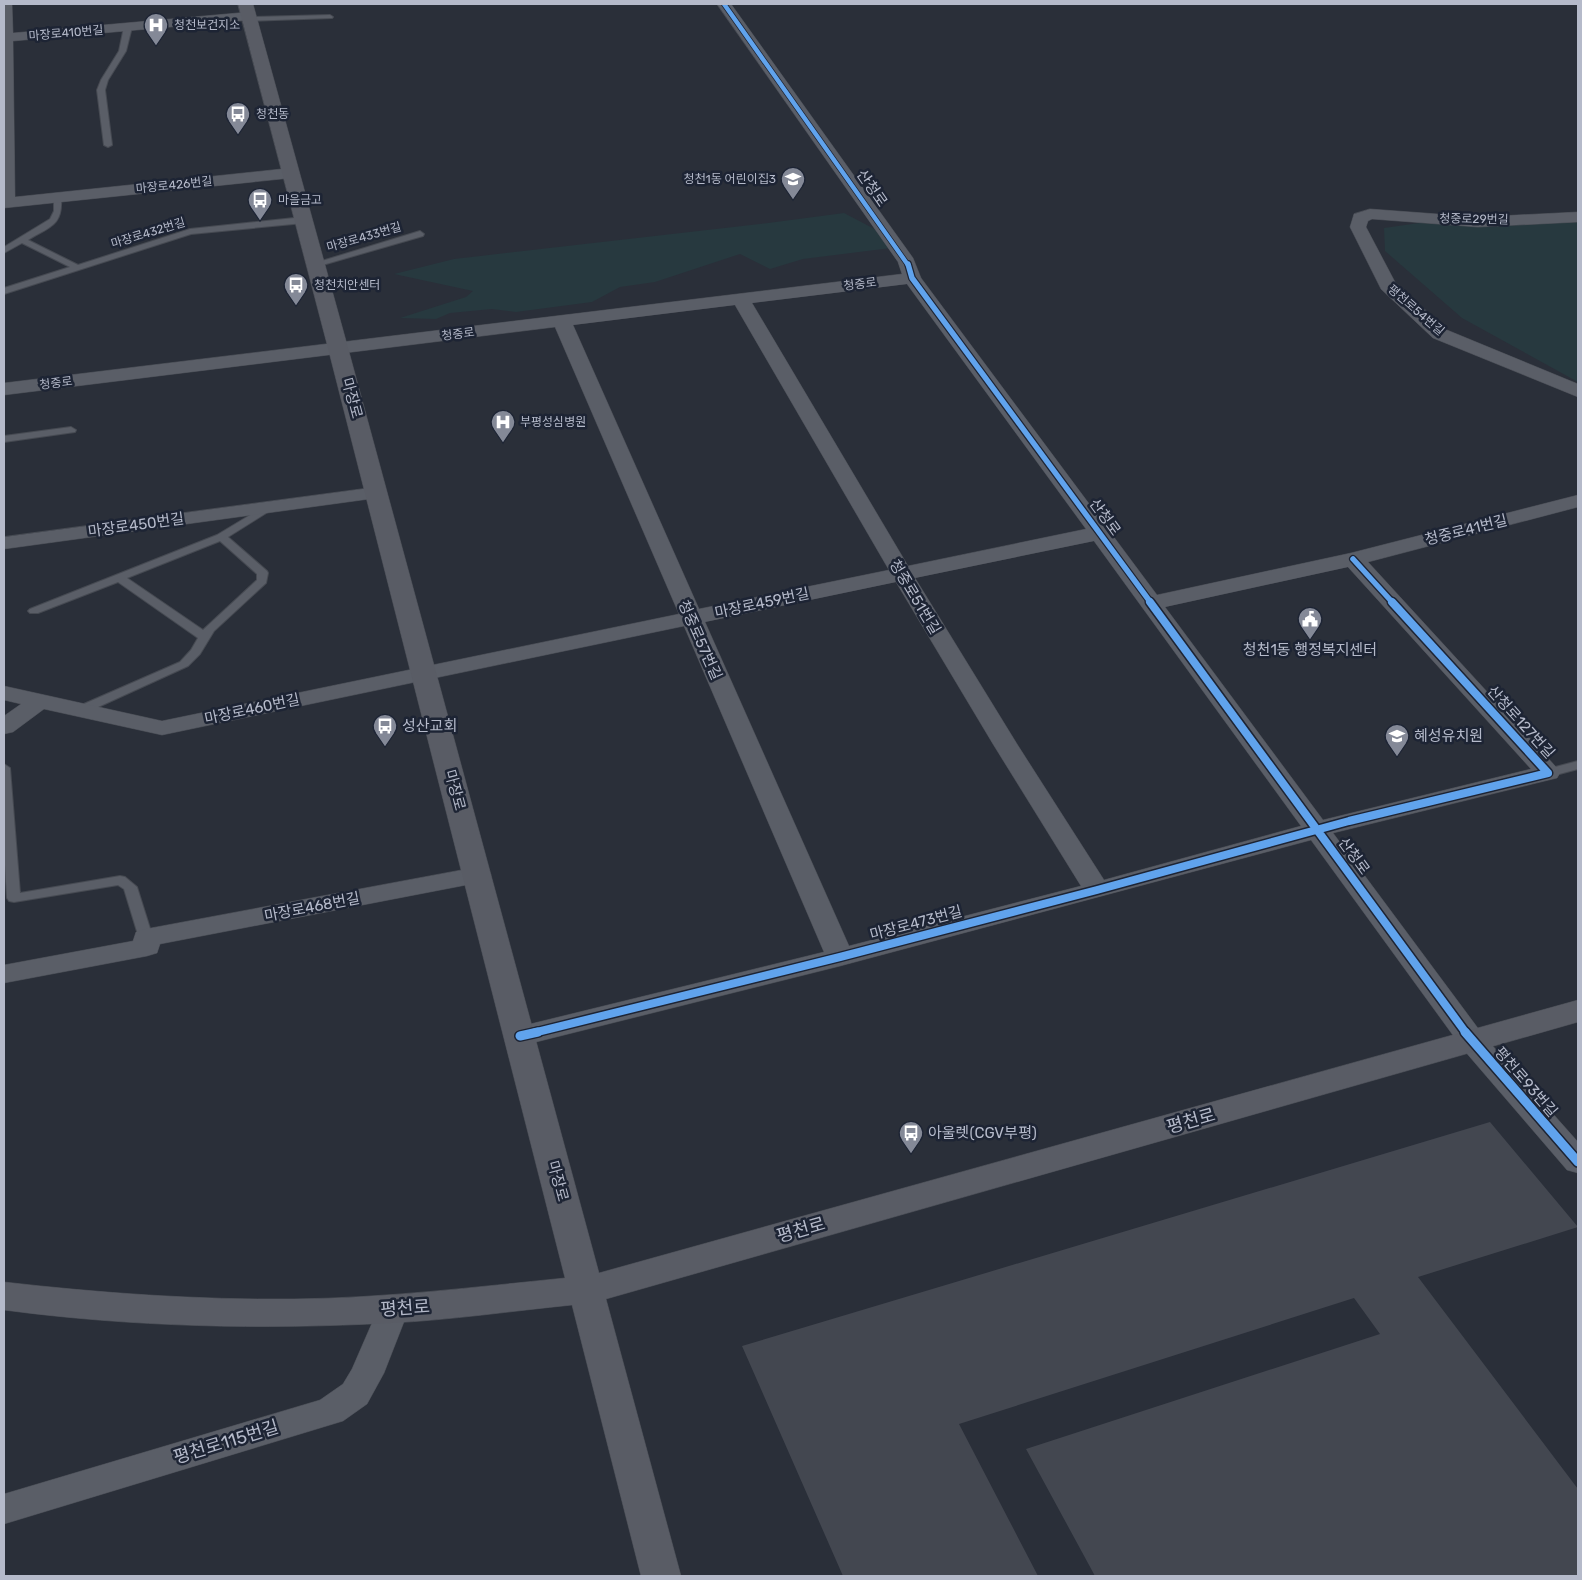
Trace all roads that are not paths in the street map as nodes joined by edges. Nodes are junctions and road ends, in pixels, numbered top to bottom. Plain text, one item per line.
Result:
1 (5, 4) edge
2 (724, 4) edge
3 (248, 13) edge
4 (330, 18) dead end
5 (128, 27) junction
6 (5, 38) edge
7 (108, 145) dead end
8 (291, 173) junction
9 (57, 198) junction
10 (5, 203) edge
11 (1370, 214) joint
12 (1578, 217) edge
13 (304, 220) junction
14 (420, 234) dead end
15 (22, 240) junction
16 (4, 250) edge
17 (316, 264) junction
18 (78, 268) junction
19 (912, 278) junction
20 (4, 291) edge
21 (741, 299) junction
22 (562, 321) junction
23 (338, 348) junction
24 (4, 389) edge
25 (1578, 391) edge
26 (71, 430) dead end
27 (4, 439) edge
28 (377, 493) junction
29 (1578, 501) edge
30 (268, 508) junction
31 (1100, 533) junction
32 (221, 536) junction
33 (4, 543) edge
34 (1353, 559) junction
35 (902, 574) junction
36 (119, 577) junction
37 (1151, 603) junction
38 (34, 610) dead end
39 (691, 618) junction
40 (205, 636) junction
41 (424, 673) junction
42 (4, 693) edge
43 (40, 701) junction
44 (81, 710) junction
45 (4, 727) edge
46 (1578, 765) edge
47 (4, 768) edge
48 (1548, 773) junction
49 (1317, 830) junction
50 (478, 875) junction
51 (1097, 890) junction
52 (146, 938) junction
53 (840, 958) junction
54 (4, 974) edge
55 (1578, 1011) edge
56 (520, 1036) junction
57 (1473, 1042) junction
58 (1578, 1162) edge
59 (587, 1290) junction
60 (4, 1296) edge
61 (392, 1309) junction
62 (4, 1509) edge
63 (661, 1576) edge

1 - 6 street
2 - 19 street, 산청로
3 - 4 lane
3 - 5 street, 마장로410번길
3 - 8 main road, 마장로
5 - 6 street, 마장로410번길
5 - 7 lane, 마장로410번길
6 - 10 street
8 - 9 street, 마장로426번길
8 - 13 main road, 마장로
9 - 10 street, 마장로426번길
9 - 15 lane
11 - 12 street, 청중로29번길
11 - 25 street, 평천로54번길
13 - 17 main road, 마장로
13 - 18 lane, 마장로432번길
14 - 17 lane, 마장로433번길
15 - 16 lane
15 - 18 lane
17 - 23 main road, 마장로
18 - 20 lane, 마장로432번길
19 - 21 street, 청중로
19 - 31 street, 산청로
21 - 22 street, 청중로
21 - 35 street, 청중로51번길
22 - 23 street, 청중로
22 - 39 street, 청중로57번길
23 - 24 street, 청중로
23 - 28 main road, 마장로
26 - 27 lane
28 - 30 street, 마장로450번길
28 - 41 main road, 마장로
29 - 34 street, 청중로41번길
30 - 32 lane, 마장로450번길
30 - 33 street, 마장로450번길
31 - 35 street, 마장로459번길
31 - 37 street, 산청로
32 - 36 lane, 마장로450번길
32 - 40 lane
34 - 37 street
34 - 48 street, 산청로127번길
35 - 39 street, 마장로459번길
35 - 51 street, 청중로51번길
36 - 38 lane, 마장로450번길
36 - 40 lane
37 - 49 street, 산청로
39 - 41 street, 마장로459번길
39 - 53 street, 청중로57번길
40 - 44 lane
41 - 44 street, 마장로460번길
41 - 50 main road, 마장로
42 - 43 street, 마장로460번길
43 - 44 street, 마장로460번길
43 - 45 street
46 - 48 lane, 산청로127번길
47 - 52 lane
48 - 49 street, 산청로127번길
49 - 51 street, 마장로473번길
49 - 57 street, 산청로
50 - 52 street, 마장로468번길
50 - 56 main road, 마장로
51 - 53 street, 마장로473번길
52 - 54 street, 마장로468번길
53 - 56 street, 마장로473번길
55 - 57 main road, 평천로
56 - 59 main road, 마장로
57 - 58 street, 평천로93번길
57 - 59 main road, 평천로
59 - 61 main road, 평천로
59 - 63 main road, 마장로
60 - 61 main road, 평천로
61 - 62 street, 평천로115번길

